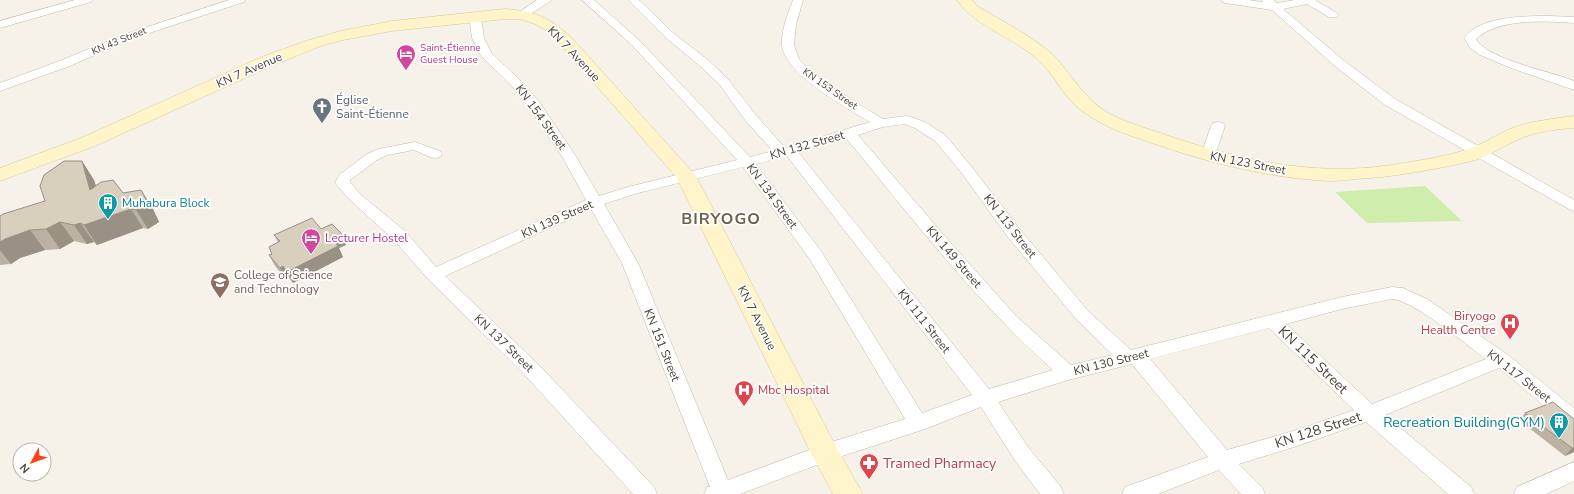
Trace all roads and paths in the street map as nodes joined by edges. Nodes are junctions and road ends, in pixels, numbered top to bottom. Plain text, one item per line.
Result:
1 (59, 0) edge
2 (87, 0) edge
3 (240, 0) edge
4 (547, 0) edge
5 (587, 0) edge
6 (633, 0) edge
7 (798, 0) edge
8 (964, 0) edge
9 (1225, 0) edge
10 (1271, 4) edge
11 (522, 15) junction
12 (1333, 15) dead end
13 (475, 16) junction
14 (1574, 20) edge
15 (0, 24) edge
16 (1574, 86) edge
17 (0, 87) edge
18 (1574, 122) edge
19 (881, 123) junction
20 (1218, 126) dead end
21 (849, 133) junction
22 (786, 152) junction
23 (1479, 152) junction
24 (435, 154) dead end
25 (1208, 155) junction
26 (747, 162) junction
27 (0, 175) edge
28 (686, 176) junction
29 (594, 202) junction
30 (1574, 206) edge
31 (434, 275) junction
32 (1403, 294) joint
33 (1272, 321) junction
34 (1132, 357) junction
35 (1501, 360) junction
36 (1068, 373) junction
37 (985, 398) junction
38 (1369, 413) junction
39 (1574, 419) edge
40 (918, 423) junction
41 (825, 453) junction
42 (1223, 460) junction
43 (1574, 471) edge
44 (718, 493) edge
45 (646, 494) edge
46 (848, 494) edge
47 (1053, 494) edge
48 (1133, 494) edge
49 (1254, 494) edge
50 (1463, 494) edge
51 (1525, 494) edge

1 - 15 street
2 - 15 street
3 - 17 street, KN 43 Street
4 - 11 street
5 - 26 street, KN 134 Street
6 - 22 street, KN 111 Street
7 - 19 street, KN 153 Street
8 - 25 street, KN 123 Street
9 - 10 street
10 - 12 street
10 - 23 street
11 - 13 street, KN 7 Avenue
11 - 28 street, KN 7 Avenue
13 - 27 street, KN 7 Avenue
13 - 29 street, KN 154 Street
14 - 16 street
18 - 23 street, KN 123 Street
19 - 21 street, KN 132 Street
19 - 34 street, KN 113 Street
20 - 25 street
21 - 22 street, KN 132 Street
21 - 36 street, KN 149 Street
22 - 26 street, KN 132 Street
22 - 37 street, KN 111 Street
23 - 25 street, KN 123 Street
23 - 30 street
24 - 31 street, KN 137 Street
26 - 28 street, KN 132 Street
26 - 40 street, KN 134 Street
28 - 29 street, KN 139 Street
28 - 41 street, KN 7 Avenue
29 - 31 street, KN 139 Street
29 - 44 street, KN 151 Street
31 - 45 street, KN 137 Street
32 - 33 street, KN 130 Street
32 - 35 street, KN 117 Street
33 - 34 street, KN 130 Street
33 - 38 street, KN 115 Street
34 - 36 street, KN 130 Street
34 - 42 street, KN 113 Street
35 - 38 street, KN 128 Street
35 - 39 street, KN 117 Street
36 - 37 street, KN 130 Street
37 - 40 street, KN 130 Street
37 - 47 street, KN 111 Street
38 - 42 street, KN 128 Street
38 - 50 street, KN 115 Street
40 - 41 street, KN 130 Street
41 - 44 street
41 - 46 street, KN 7 Avenue
42 - 48 street, KN 128 Street
42 - 49 street, KN 113 Street
43 - 51 street

